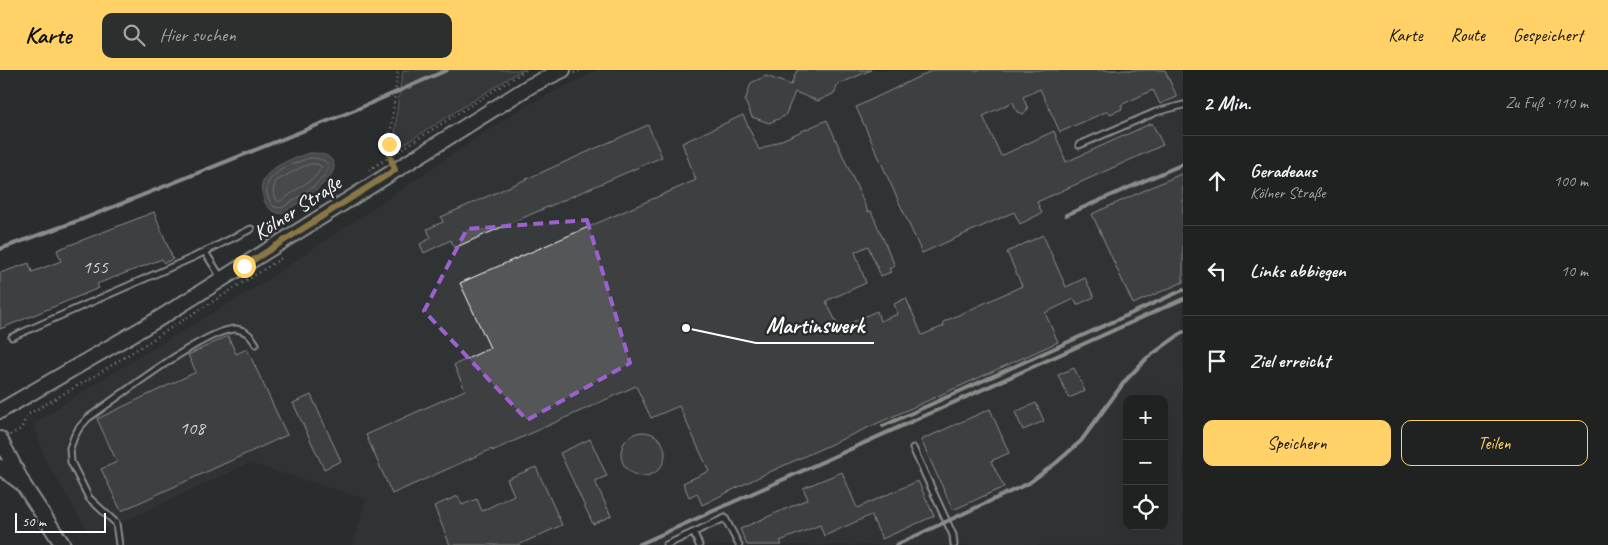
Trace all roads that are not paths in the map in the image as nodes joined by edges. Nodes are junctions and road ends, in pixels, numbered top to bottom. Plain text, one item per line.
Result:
1 (563, 70) edge
2 (1183, 105) edge
3 (1079, 145) dead end
4 (251, 229) dead end
5 (205, 252) junction
6 (222, 280) junction
7 (12, 337) dead end
8 (256, 344) dead end
9 (0, 411) edge
10 (0, 439) edge
11 (912, 448) dead end
12 (0, 467) edge
13 (24, 486) junction
14 (694, 533) junction
15 (63, 545) edge
16 (119, 545) edge
17 (666, 545) edge
18 (699, 545) edge
19 (740, 545) edge
20 (954, 545) edge

1 - 6 main road, Kölner Straße
2 - 3 lane
4 - 5 lane
5 - 6 lane
5 - 7 lane
6 - 9 main road, Kölner Straße
8 - 16 lane
10 - 13 main road
11 - 20 lane
12 - 13 main road
13 - 15 main road
14 - 17 lane
14 - 18 lane
14 - 19 lane

